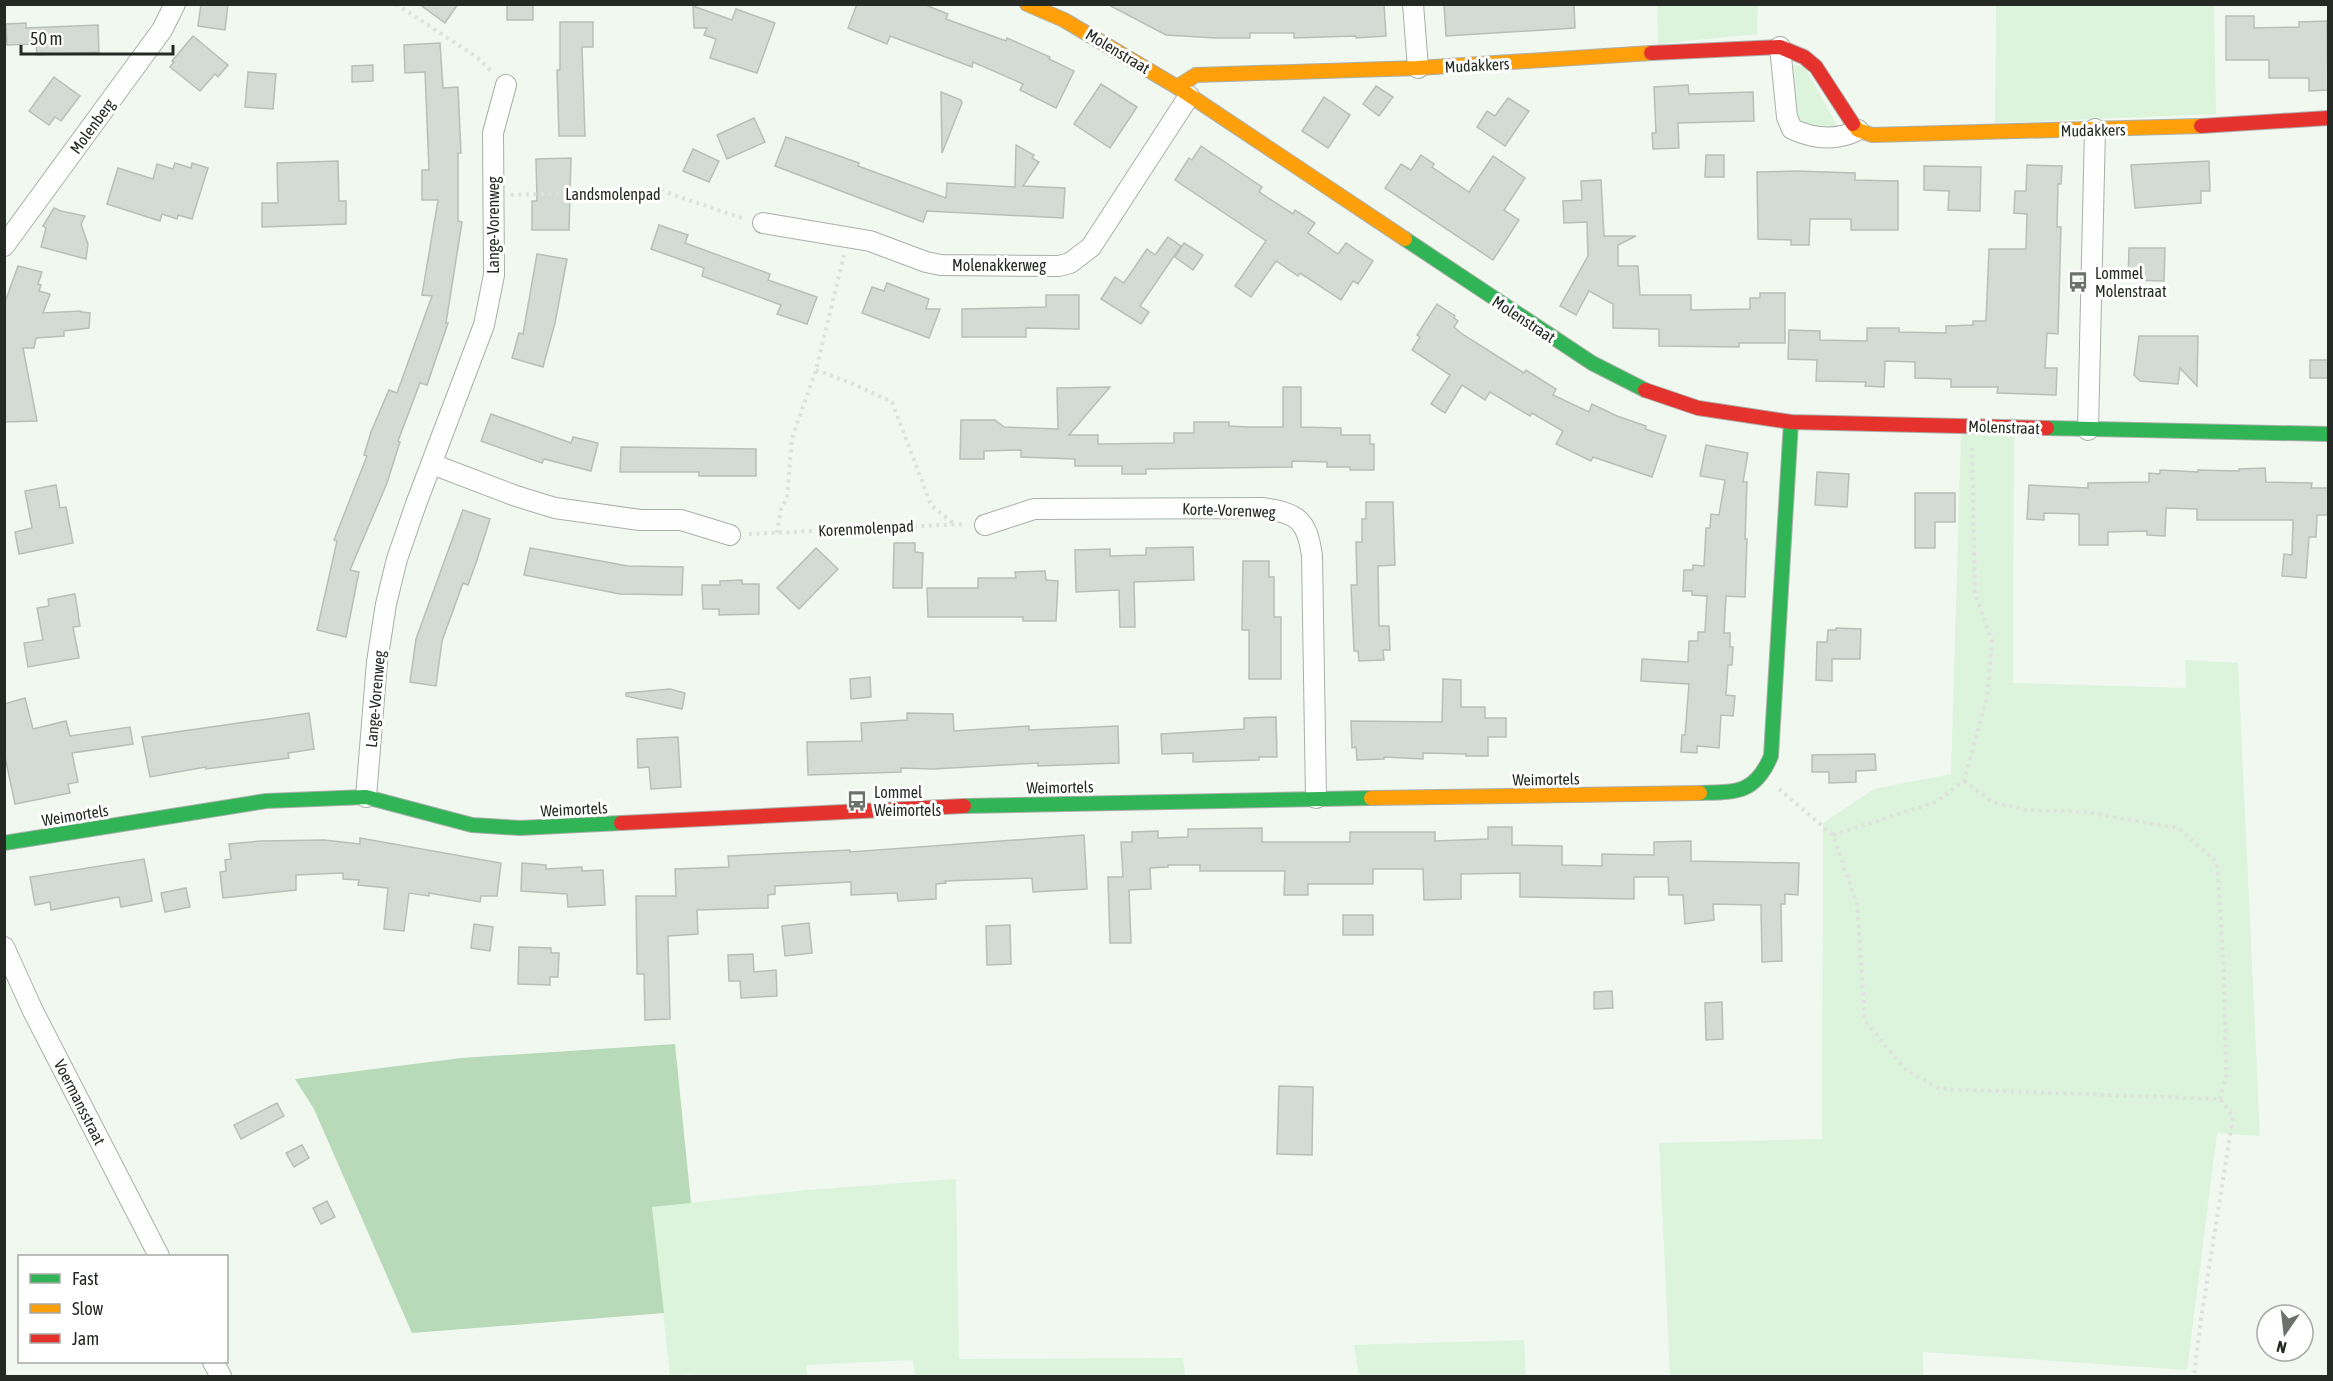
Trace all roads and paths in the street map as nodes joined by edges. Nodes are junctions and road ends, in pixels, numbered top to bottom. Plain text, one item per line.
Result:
1 (175, 4) edge
2 (396, 4) edge
3 (1028, 4) edge
4 (1413, 4) edge
5 (1780, 47) junction
6 (1418, 68) junction
7 (506, 85) joint
8 (1183, 92) junction
9 (2328, 118) edge
10 (2095, 129) junction
11 (1858, 130) junction
12 (494, 196) junction
13 (763, 223) joint
14 (845, 237) junction
15 (4, 246) edge
16 (816, 370) junction
17 (1791, 422) junction
18 (1971, 427) junction
19 (2088, 430) junction
20 (2328, 434) edge
21 (432, 464) junction
22 (955, 524) junction
23 (985, 525) joint
24 (777, 532) junction
25 (730, 535) joint
26 (1763, 775) junction
27 (1964, 781) junction
28 (366, 797) junction
29 (1316, 798) junction
30 (1833, 835) junction
31 (4, 843) edge
32 (4, 946) edge
33 (2220, 1099) junction
34 (158, 1255) edge
35 (214, 1363) edge
36 (221, 1377) edge
37 (2194, 1377) edge

1 - 15 street, Molenberg
2 - 7 path
3 - 8 street, Molenstraat
4 - 6 street
5 - 6 street, Mudakkers
5 - 11 street, Mudakkers
5 - 11 street, Mudakkers
6 - 8 street, Mudakkers
7 - 12 street, Lange-Vorenweg
8 - 14 street, Molenakkerweg
8 - 17 street, Molenstraat
9 - 10 street, Mudakkers
10 - 11 street, Mudakkers
10 - 19 street
12 - 13 path, Landsmolenpad
12 - 21 street, Lange-Vorenweg
13 - 14 street, Molenakkerweg
14 - 16 path
16 - 22 path, Korenmolenpad
16 - 24 path
17 - 18 street, Molenstraat
17 - 26 street
18 - 19 street, Molenstraat
18 - 27 path
19 - 20 street, Molenstraat
21 - 25 street
21 - 28 street, Lange-Vorenweg
22 - 23 path, Korenmolenpad
22 - 24 path, Korenmolenpad
23 - 29 street, Korte-Vorenweg
24 - 25 path, Korenmolenpad
26 - 29 street, Weimortels
26 - 30 path
27 - 30 path
27 - 33 path
28 - 29 street, Weimortels
28 - 31 street, Weimortels
30 - 33 path
32 - 34 street, Voermansstraat
33 - 37 path
35 - 36 street

